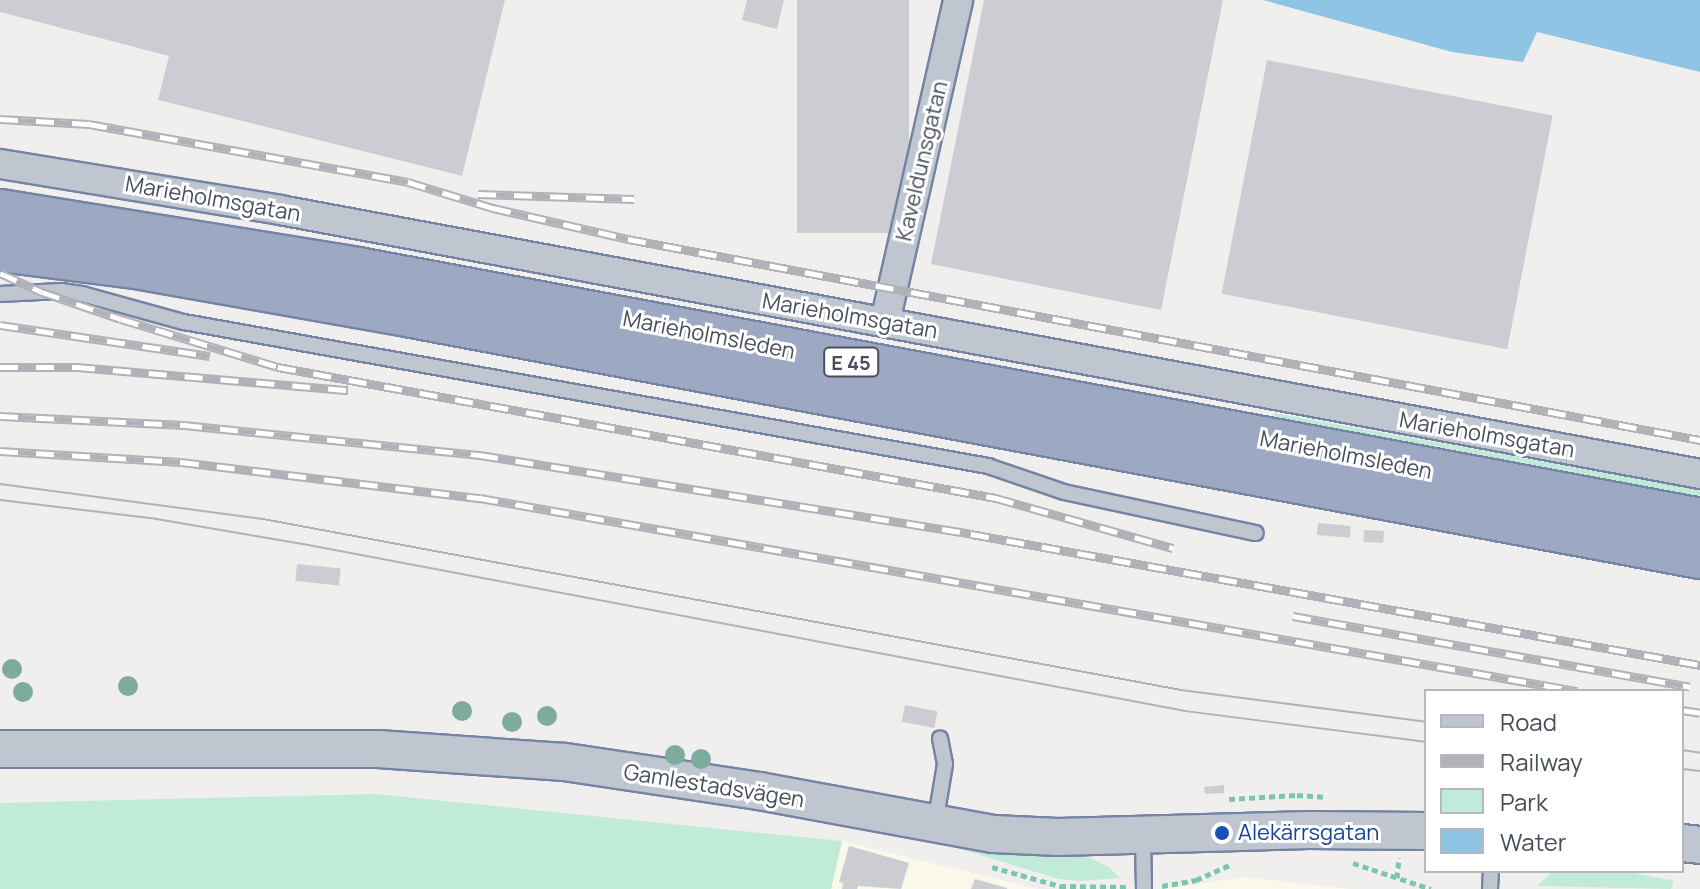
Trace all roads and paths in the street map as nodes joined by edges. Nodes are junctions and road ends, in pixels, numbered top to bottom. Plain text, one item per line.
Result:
1 (958, 0) edge
2 (0, 164) edge
3 (0, 212) edge
4 (0, 249) edge
5 (0, 294) edge
6 (885, 322) junction
7 (1700, 474) edge
8 (1700, 521) edge
9 (1256, 533) dead end
10 (1700, 556) edge
11 (940, 738) dead end
12 (0, 749) edge
13 (935, 824) junction
14 (1424, 831) edge
15 (1143, 837) junction
16 (1244, 860) dead end
17 (1340, 861) dead end
18 (978, 863) dead end
19 (1144, 888) edge
20 (1431, 889) edge

1 - 6 street, Kaveldunsgatan
2 - 6 street, Marieholmsgatan
3 - 8 highway, Marieholmsleden / E 45
4 - 10 highway, Marieholmsleden / E 45
5 - 9 lane
6 - 7 street, Marieholmsgatan
11 - 13 lane
12 - 13 street, Gamlestadsvägen
13 - 15 street, Gamlestadsvägen
14 - 15 street, Gamlestadsvägen
15 - 19 lane
16 - 19 path
17 - 20 path
18 - 19 path

